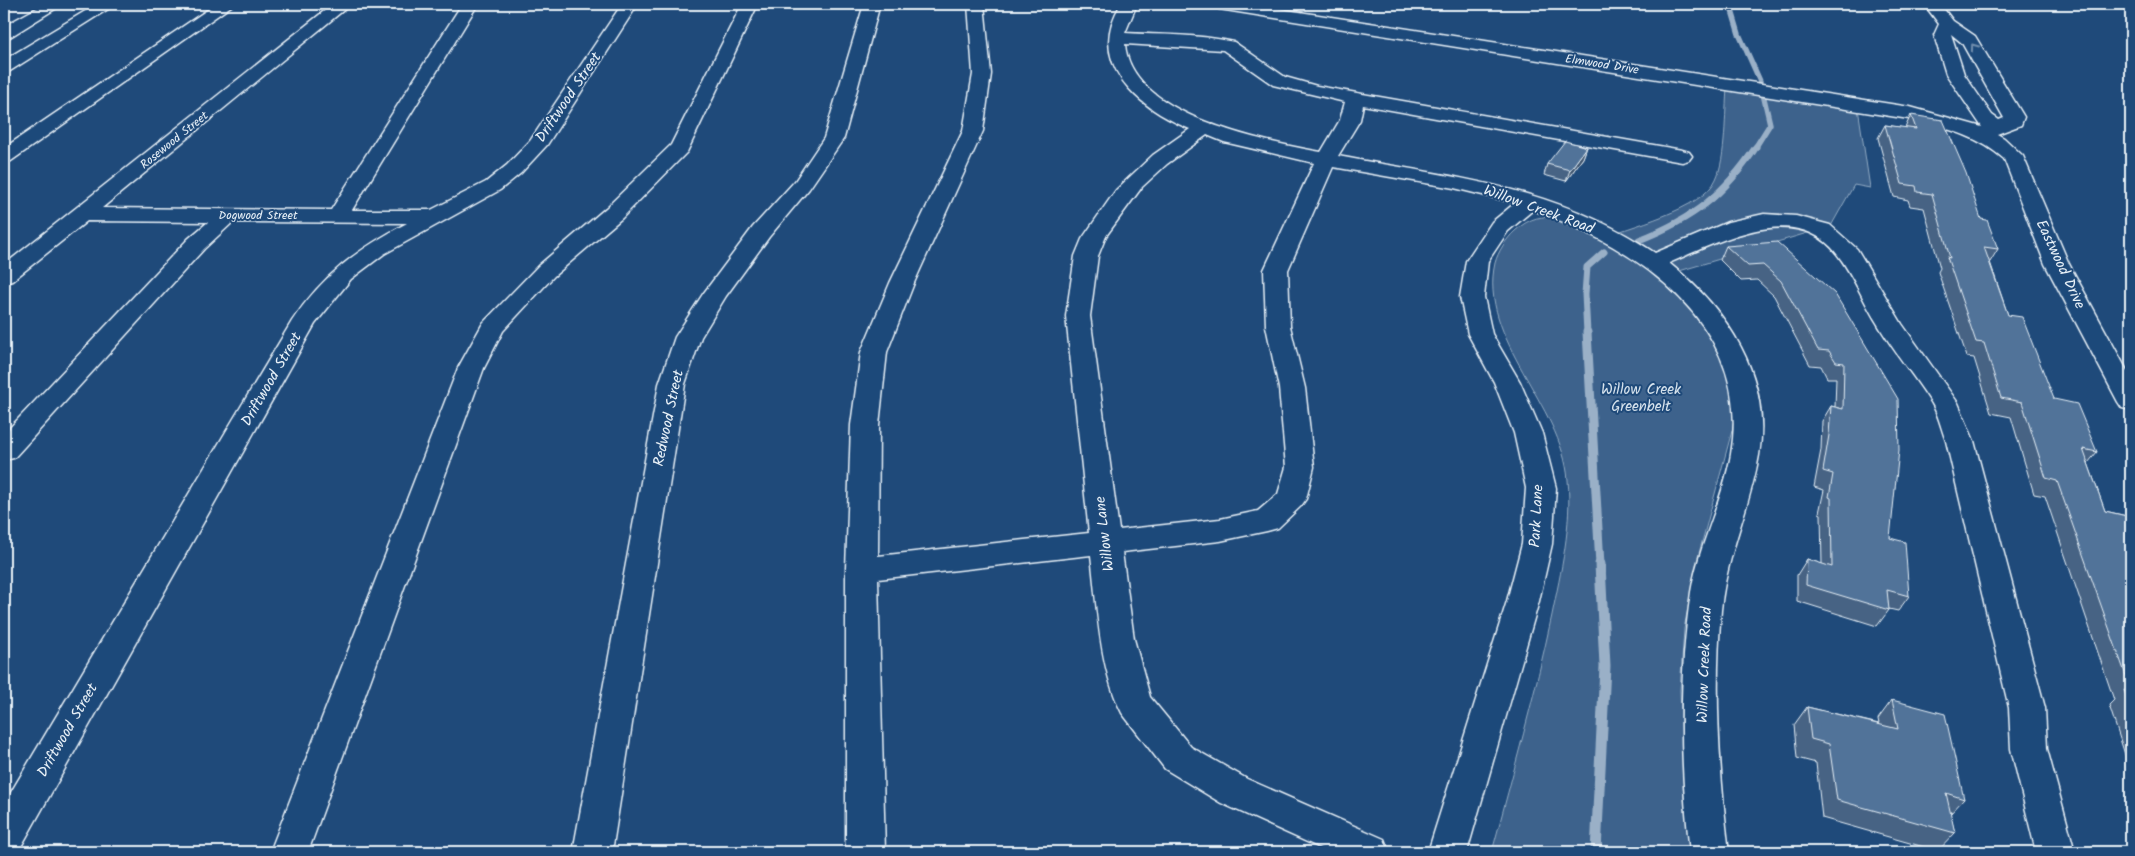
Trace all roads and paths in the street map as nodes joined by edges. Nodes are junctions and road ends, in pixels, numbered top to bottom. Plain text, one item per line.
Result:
1 (55, 4) edge
2 (108, 4) edge
3 (226, 4) edge
4 (343, 4) edge
5 (470, 4) edge
6 (630, 4) edge
7 (750, 4) edge
8 (872, 4) edge
9 (976, 4) edge
10 (1129, 4) edge
11 (1219, 4) edge
12 (1932, 4) edge
13 (1947, 24) junction
14 (4, 33) edge
15 (1116, 38) junction
16 (4, 67) edge
17 (1958, 78) junction
18 (1998, 91) junction
19 (1968, 94) junction
20 (1355, 98) junction
21 (1204, 128) junction
22 (1989, 130) junction
23 (4, 156) edge
24 (1682, 156) dead end
25 (1326, 160) junction
26 (1528, 202) junction
27 (82, 214) junction
28 (228, 215) junction
29 (338, 215) junction
30 (435, 217) junction
31 (1652, 262) junction
32 (4, 276) edge
33 (2131, 400) edge
34 (4, 451) edge
35 (1105, 542) junction
36 (862, 569) junction
37 (4, 839) edge
38 (289, 852) edge
39 (592, 852) edge
40 (865, 852) edge
41 (1370, 852) edge
42 (1447, 852) edge
43 (1709, 852) edge
44 (2056, 852) edge

1 - 14 street
2 - 16 street
3 - 23 street
4 - 27 street, Rosewood Street
5 - 29 street
6 - 30 street, Driftwood Street
7 - 38 street
8 - 39 street, Redwood Street
9 - 36 street
10 - 15 street, Willow Creek Road
11 - 22 street, Elmwood Drive
12 - 13 street
13 - 17 street
18 -> 13 street
15 - 20 street
15 - 21 street, Willow Creek Road
17 - 18 street
17 - 19 street
18 - 19 street
18 - 22 street
19 - 22 street
20 - 24 street
20 - 25 street
21 - 25 street, Willow Creek Road
21 - 35 street, Willow Lane
22 - 33 street, Eastwood Drive
25 - 26 street, Willow Creek Road
25 - 35 street
26 - 31 street, Willow Creek Road
26 - 42 street, Park Lane
27 - 28 street, Dogwood Street
27 - 32 street, Rosewood Street
28 - 29 street, Dogwood Street
28 - 34 street
29 - 30 street, Dogwood Street
30 - 37 street, Driftwood Street
31 - 43 street, Willow Creek Road
31 - 44 street
35 - 36 street
35 - 41 street, Willow Lane
36 - 40 street

